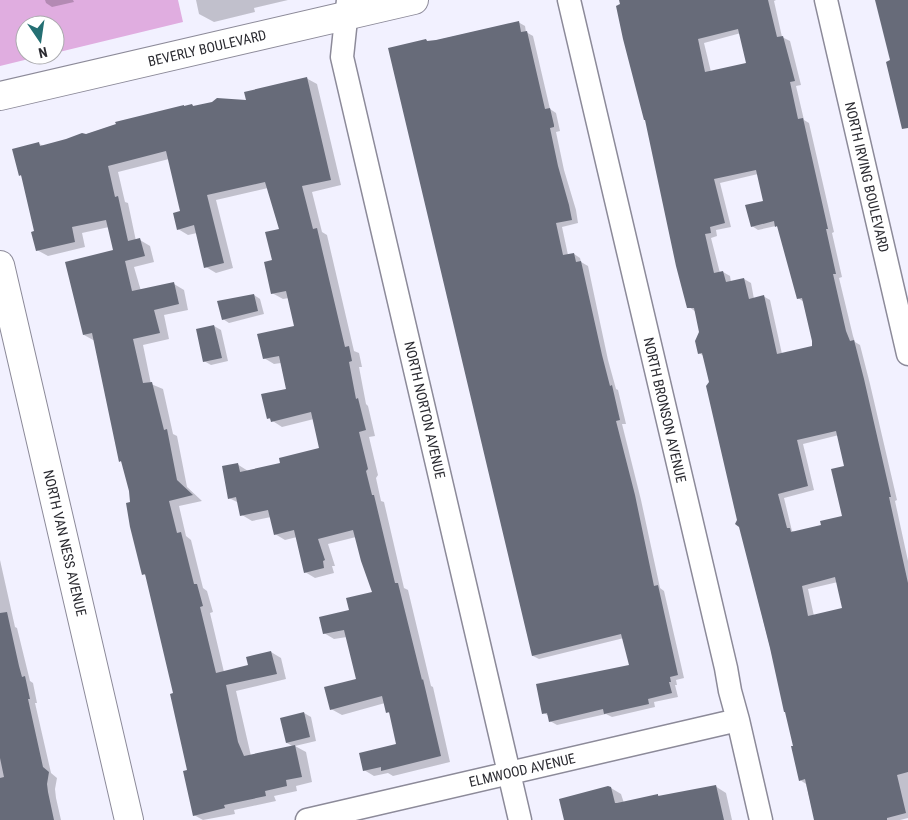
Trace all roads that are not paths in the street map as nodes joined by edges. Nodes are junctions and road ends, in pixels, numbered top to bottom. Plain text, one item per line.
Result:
1 (414, 0) edge
2 (569, 0) edge
3 (826, 0) edge
4 (346, 8) edge
5 (0, 96) edge
6 (0, 265) edge
7 (908, 354) edge
8 (738, 720) junction
9 (510, 773) junction
10 (130, 820) edge
11 (307, 820) edge
12 (520, 820) edge
13 (761, 820) edge

1 - 4 street, BEVERLY BOULEVARD
2 - 8 street, NORTH BRONSON AVENUE
3 - 7 street, NORTH IRVING BOULEVARD
4 - 5 street, BEVERLY BOULEVARD
4 - 9 street, NORTH NORTON AVENUE
6 - 10 street, NORTH VAN NESS AVENUE
8 - 9 street, ELMWOOD AVENUE
8 - 13 street, NORTH BRONSON AVENUE
9 - 11 street, ELMWOOD AVENUE
9 - 12 street, NORTH NORTON AVENUE

